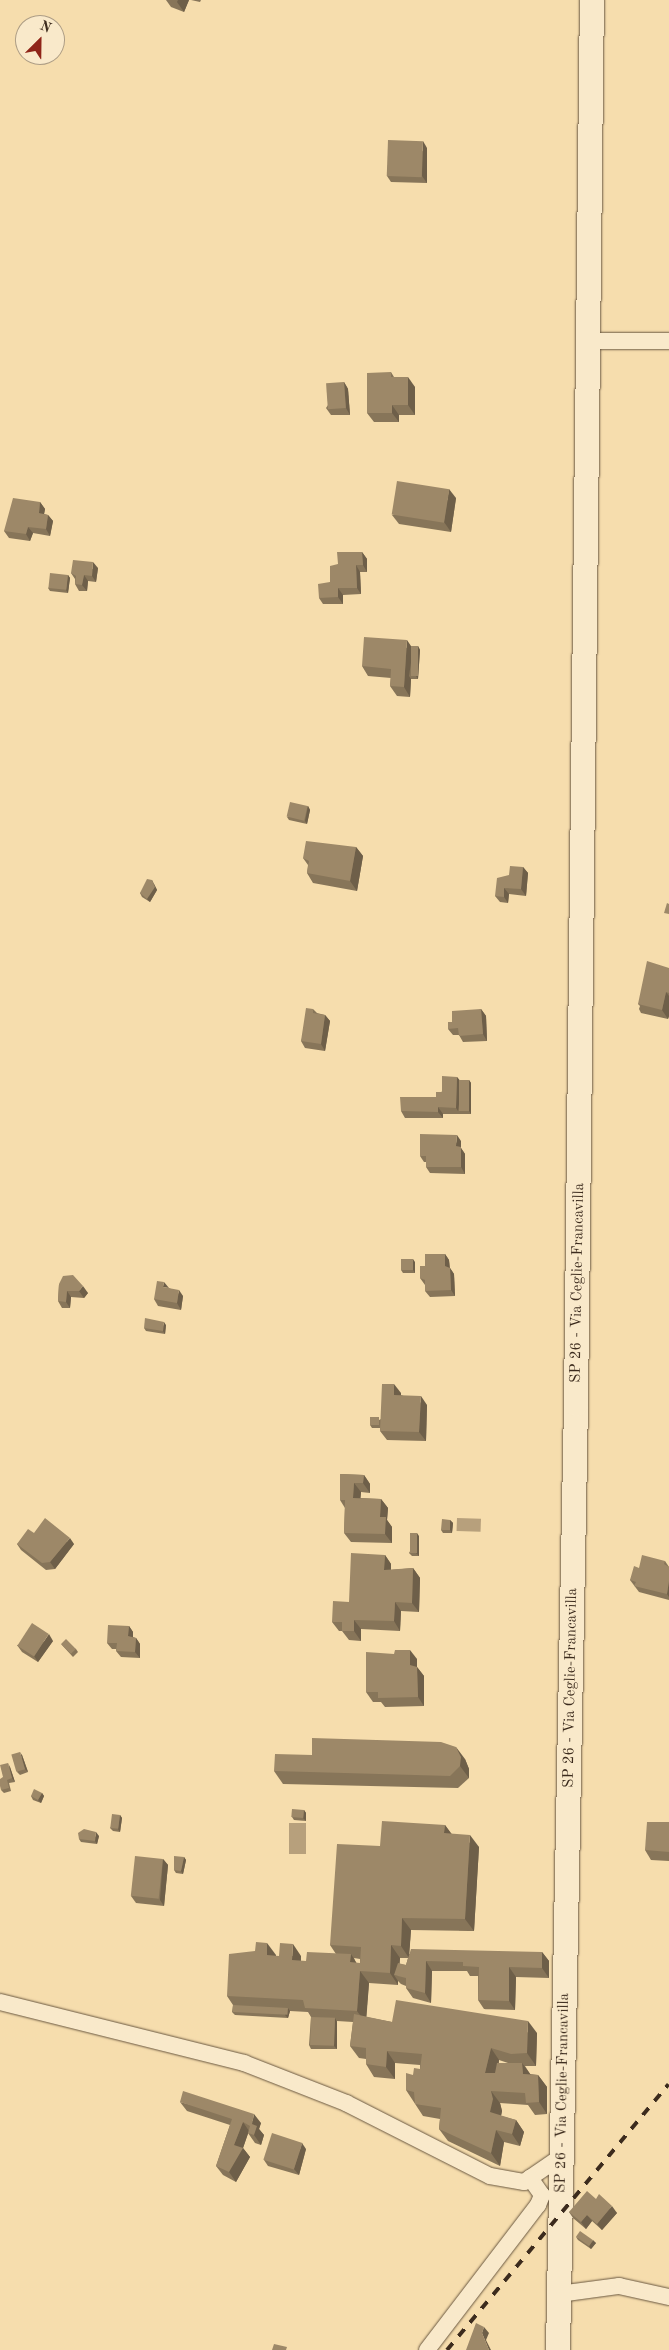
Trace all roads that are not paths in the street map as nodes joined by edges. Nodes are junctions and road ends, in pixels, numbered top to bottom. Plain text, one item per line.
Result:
1 (592, 0) edge
2 (586, 341) junction
3 (669, 341) edge
4 (0, 2002) edge
5 (562, 2156) junction
6 (530, 2178) junction
7 (559, 2294) junction
8 (669, 2298) edge
9 (427, 2350) edge
10 (558, 2350) edge

1 - 2 main road, SP 26 - Via Ceglie-Francavilla
2 - 3 street
2 - 5 main road, SP 26 - Via Ceglie-Francavilla
4 - 6 street
5 - 6 street
5 - 7 main road, SP 26 - Via Ceglie-Francavilla
6 - 9 street
7 - 8 street
7 - 10 main road, SP 26 - Via Ceglie-Francavilla

